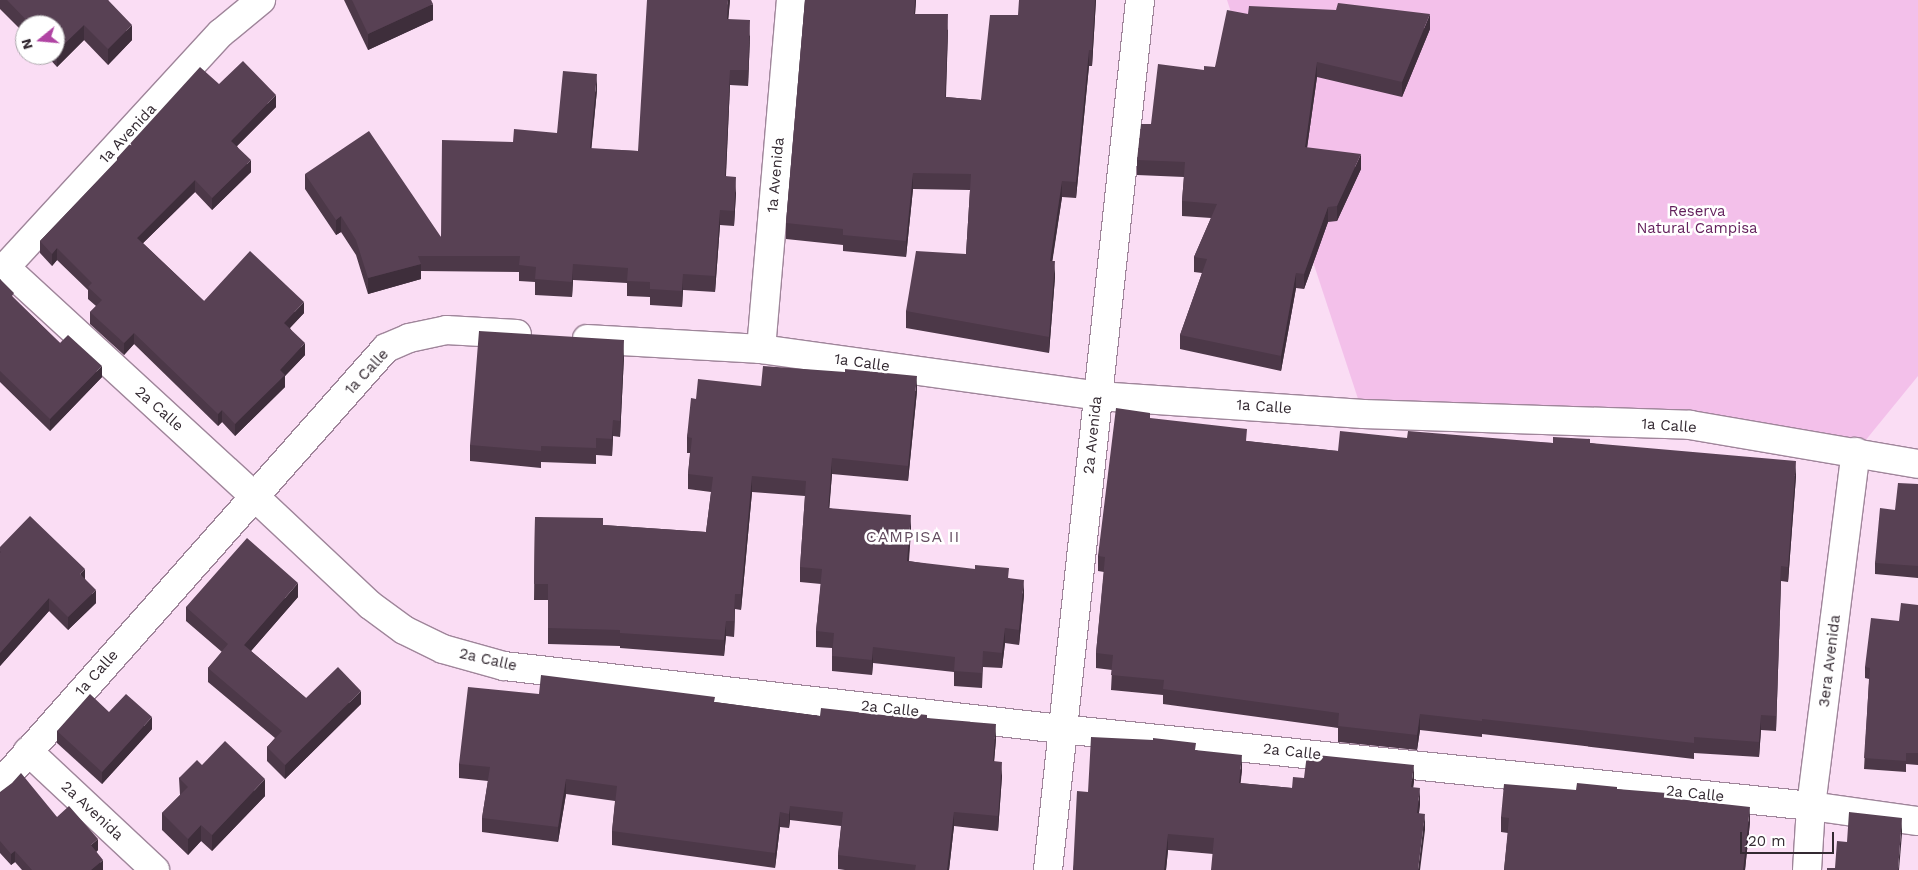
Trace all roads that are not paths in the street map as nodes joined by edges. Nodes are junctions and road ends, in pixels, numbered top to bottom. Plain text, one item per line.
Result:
1 (261, 0) edge
2 (791, 0) edge
3 (1140, 0) edge
4 (2, 270) edge
5 (761, 349) junction
6 (1098, 396) junction
7 (1856, 452) junction
8 (1918, 464) edge
9 (255, 497) junction
10 (1061, 729) junction
11 (28, 751) junction
12 (0, 784) edge
13 (1812, 806) junction
14 (1918, 821) edge
15 (155, 870) edge
16 (1048, 870) edge
17 (1807, 870) edge

1 - 4 street, 1a Avenida
2 - 5 street, 1a Avenida
3 - 6 street, 2a Avenida
4 - 9 street, 2a Calle
5 - 6 street, 1a Calle
5 - 9 street, 1a Calle
6 - 7 street, 1a Calle
6 - 10 street, 2a Avenida
7 - 8 street, 1a Calle
7 - 13 street, 3era Avenida
9 - 10 street, 2a Calle
9 - 11 street, 1a Calle
10 - 13 street, 2a Calle
10 - 16 street, 2a Avenida
11 - 12 street, 1a Calle
11 - 15 street, 2a Avenida
13 - 14 street, 2a Calle
13 - 17 street, 3era Avenida

